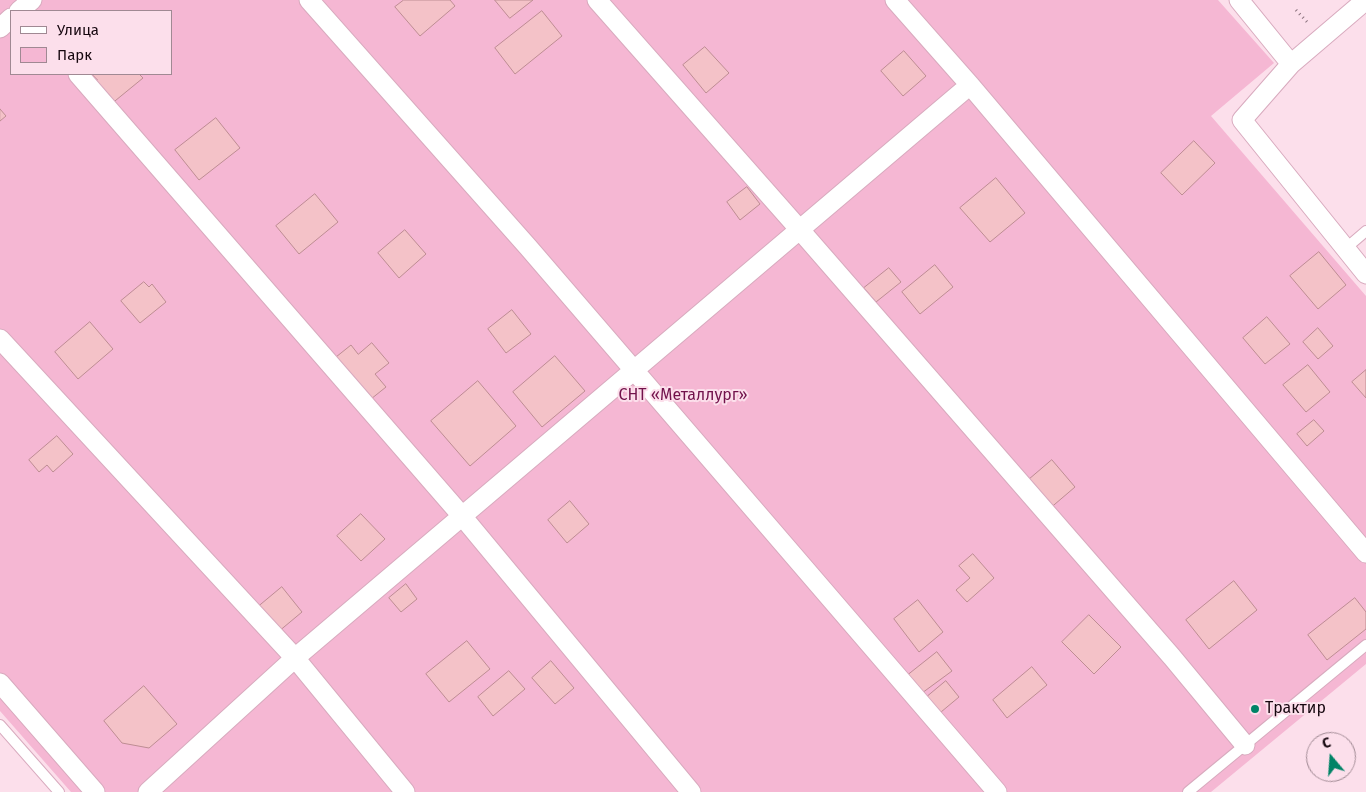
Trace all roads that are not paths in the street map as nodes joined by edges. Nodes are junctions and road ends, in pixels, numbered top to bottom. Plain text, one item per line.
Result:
1 (309, 0) edge
2 (596, 0) edge
3 (894, 0) edge
4 (1239, 0) edge
5 (1366, 0) edge
6 (10, 18) edge
7 (0, 28) edge
8 (1291, 64) junction
9 (79, 75) edge
10 (970, 84) junction
11 (800, 230) junction
12 (1366, 231) edge
13 (1345, 249) junction
14 (1366, 274) edge
15 (0, 339) edge
16 (633, 370) junction
17 (462, 516) junction
18 (1366, 553) edge
19 (1366, 645) edge
20 (295, 658) junction
21 (0, 683) edge
22 (0, 725) edge
23 (1245, 745) junction
24 (59, 792) edge
25 (95, 792) edge
26 (148, 792) edge
27 (405, 792) edge
28 (691, 792) edge
29 (997, 792) edge
30 (1188, 792) edge

1 - 16 street
2 - 11 street
3 - 10 street
4 - 8 street
5 - 8 street
6 - 7 street
8 - 13 street
9 - 17 street
10 - 11 street
10 - 18 street
11 - 16 street
11 - 23 street
12 - 13 lane
13 - 14 street
15 - 20 street
16 - 17 street
16 - 29 street
17 - 20 street
17 - 28 street
19 - 23 lane
20 - 26 street
20 - 27 street
21 - 25 street
22 - 24 lane
23 - 30 lane

